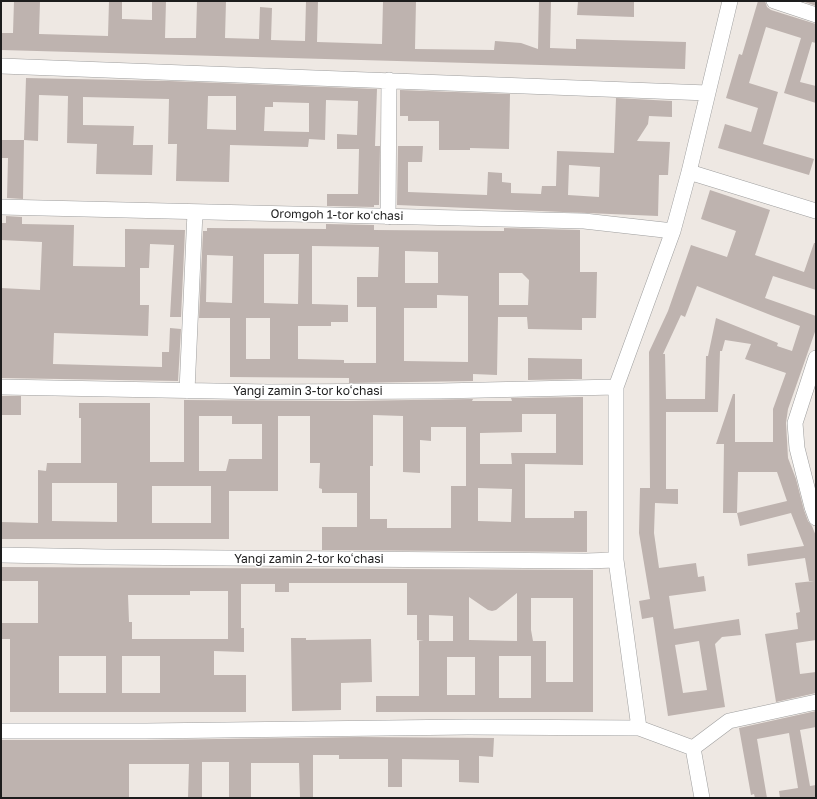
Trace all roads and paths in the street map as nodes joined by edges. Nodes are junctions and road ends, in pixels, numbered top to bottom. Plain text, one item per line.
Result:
1 (730, 1) edge
2 (774, 1) edge
3 (816, 15) edge
4 (1, 66) edge
5 (389, 80) junction
6 (708, 93) junction
7 (689, 172) junction
8 (1, 207) edge
9 (816, 211) edge
10 (194, 212) junction
11 (388, 216) junction
12 (673, 231) junction
13 (816, 358) edge
14 (1, 387) edge
15 (616, 387) junction
16 (187, 391) junction
17 (816, 518) edge
18 (1, 555) edge
19 (616, 560) junction
20 (816, 702) edge
21 (639, 728) junction
22 (1, 731) edge
23 (693, 748) junction
24 (702, 798) edge

1 - 6 street
2 - 3 street
4 - 5 street
5 - 6 street
5 - 11 street
6 - 7 street
7 - 9 street
7 - 12 street
8 - 10 street, Oromgoh 1-tor koʻchasi
10 - 11 street, Oromgoh 1-tor koʻchasi
10 - 16 street
11 - 12 street, Oromgoh 1-tor koʻchasi
12 - 15 street
13 - 17 street
14 - 16 street, Yangi zamin 3-tor koʻchasi
15 - 16 street, Yangi zamin 3-tor koʻchasi
15 - 19 street
18 - 19 street, Yangi zamin 2-tor koʻchasi
19 - 21 street
20 - 23 street
21 - 22 street
21 - 23 street
23 - 24 street

